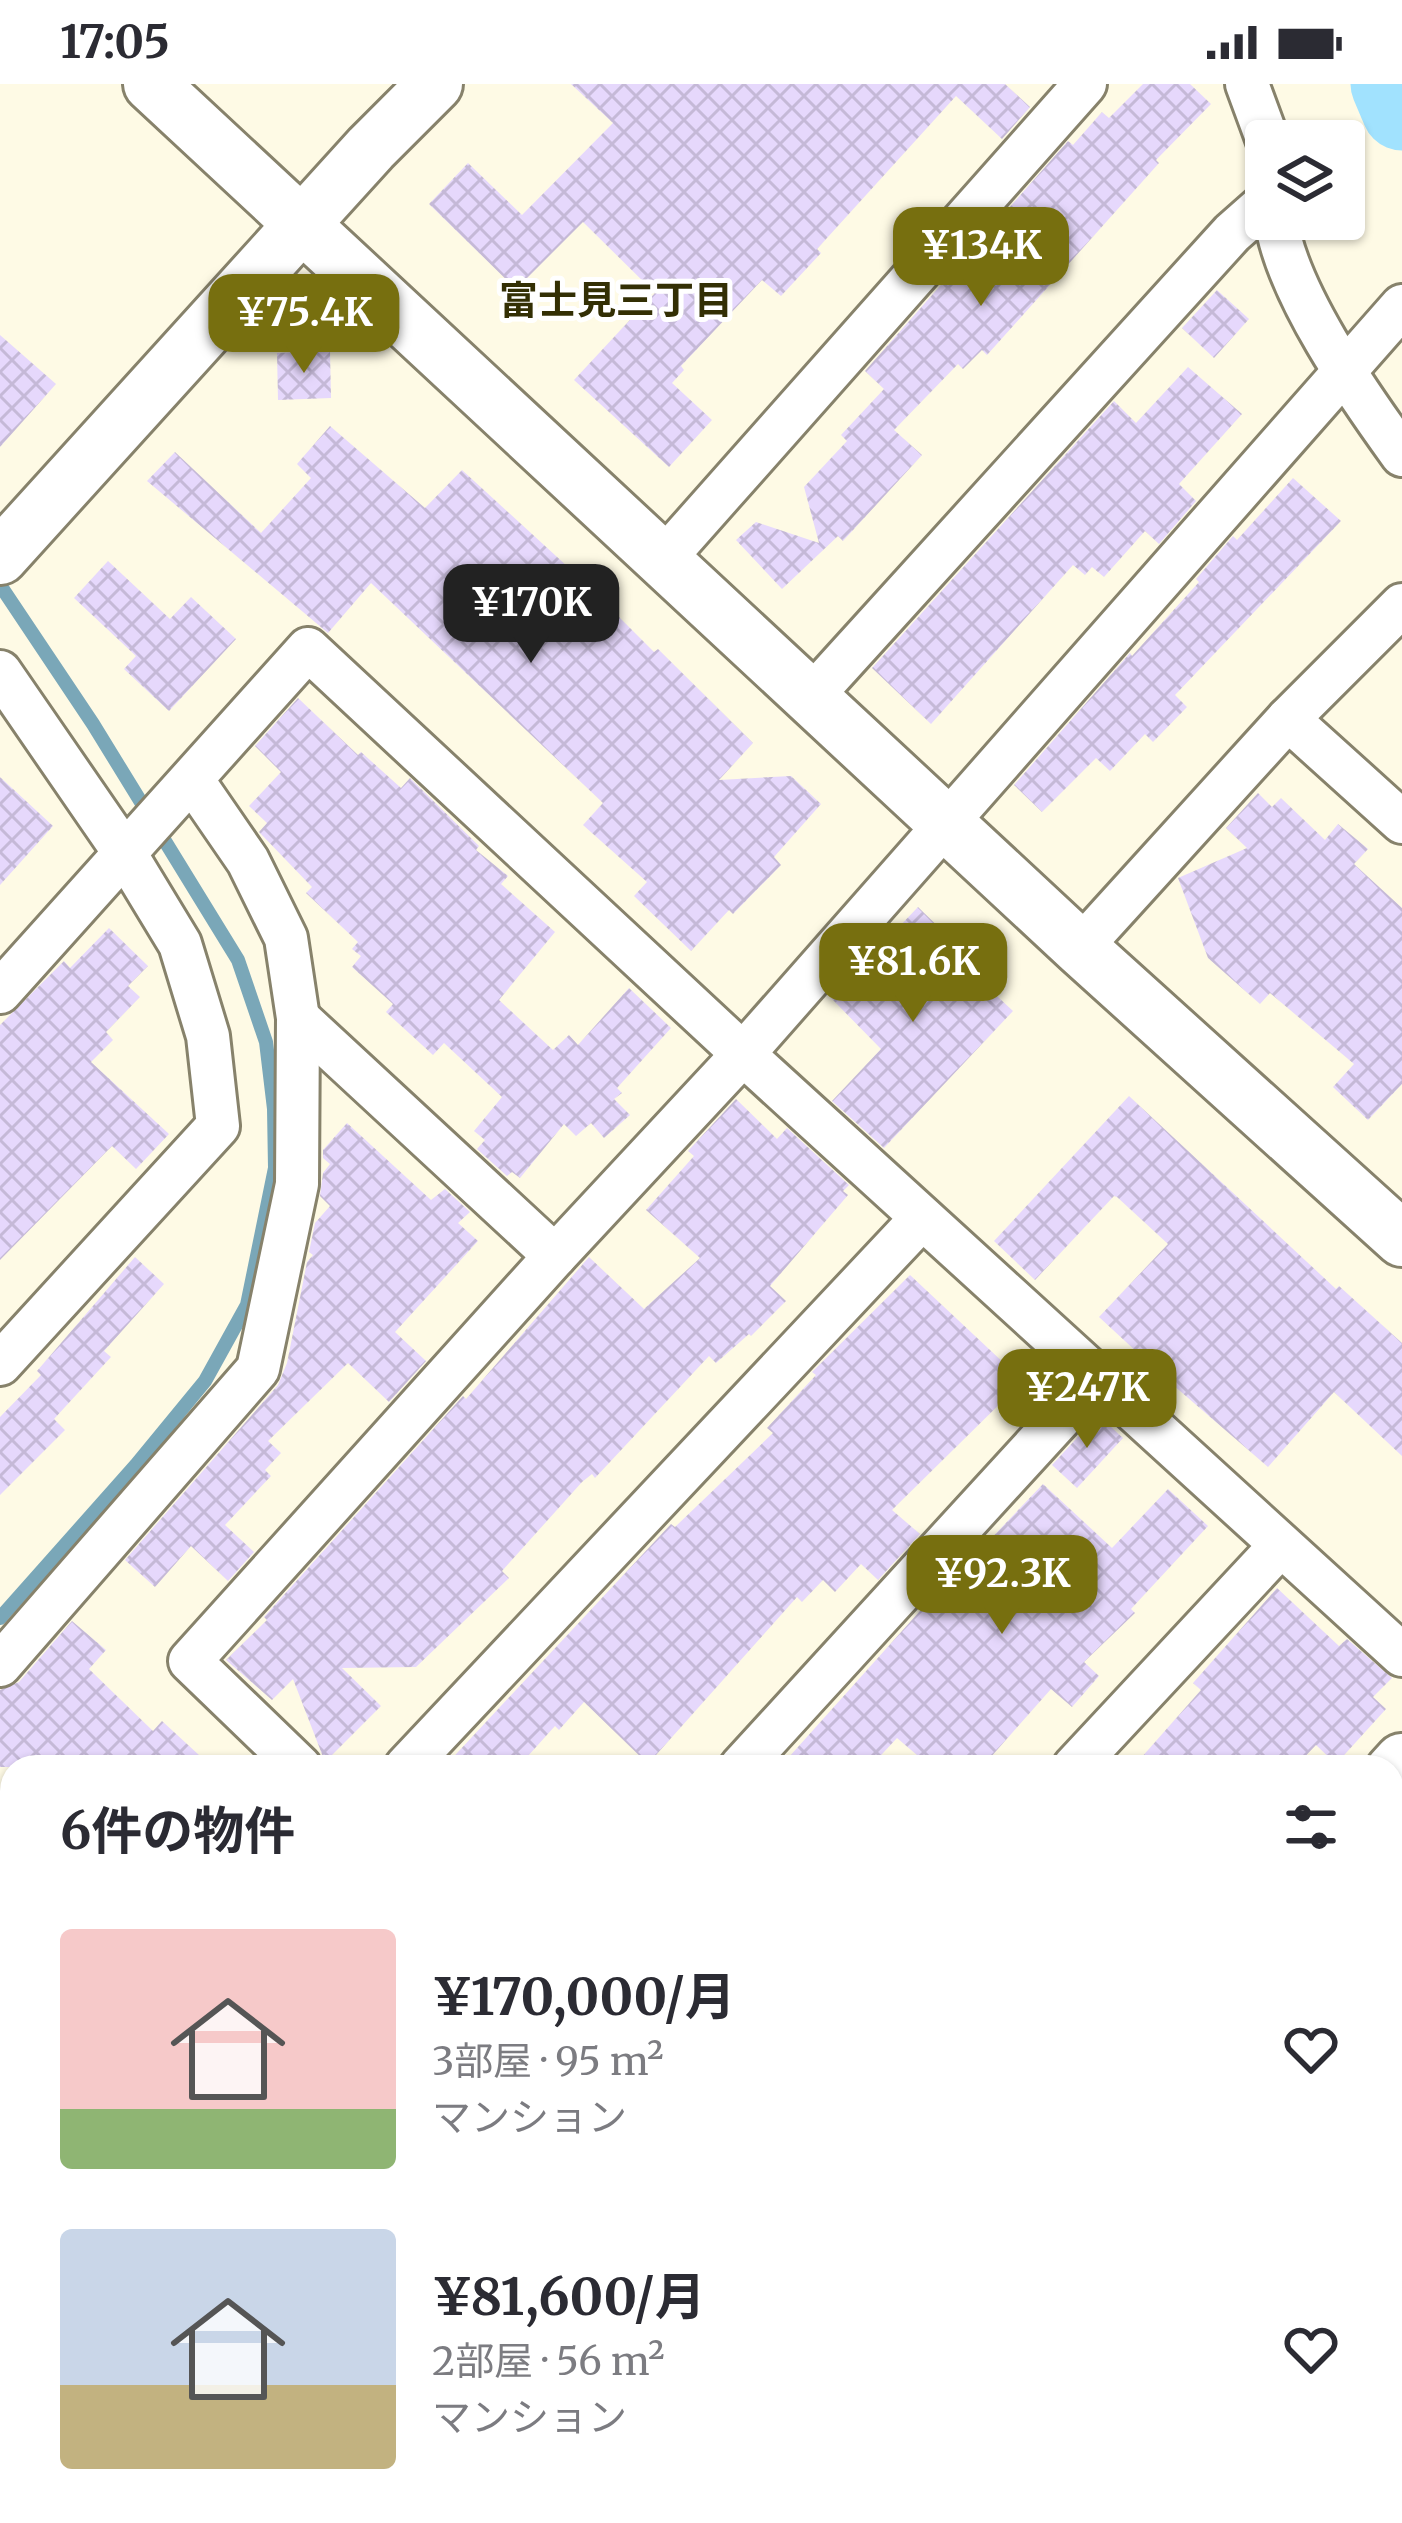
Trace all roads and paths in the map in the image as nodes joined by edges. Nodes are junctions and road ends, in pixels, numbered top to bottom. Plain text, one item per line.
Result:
1 (151, 84) edge
2 (435, 84) edge
3 (1085, 84) edge
4 (1247, 84) edge
5 (1260, 120) edge
6 (1245, 222) edge
7 (303, 227) junction
8 (1279, 240) edge
9 (1402, 306) edge
10 (1346, 369) junction
11 (1402, 455) edge
12 (10, 546) edge
13 (662, 561) junction
14 (1402, 605) edge
15 (0, 672) edge
16 (811, 697) junction
17 (1288, 719) junction
18 (193, 781) junction
19 (1402, 821) edge
20 (946, 822) junction
21 (126, 855) junction
22 (1080, 948) junction
23 (0, 992) edge
24 (298, 1018) junction
25 (743, 1054) junction
26 (922, 1218) junction
27 (1398, 1229) edge
28 (555, 1256) junction
29 (0, 1364) edge
30 (1096, 1378) junction
31 (1280, 1546) junction
32 (1402, 1654) edge
33 (0, 1665) edge
34 (288, 1755) edge
35 (417, 1755) edge
36 (752, 1755) edge
37 (1085, 1755) edge

1 - 7 street
2 - 7 street
3 - 13 street
4 - 5 street
6 - 16 street
7 - 12 street
7 - 13 street
8 - 10 street
9 - 10 street
10 - 11 street
10 - 20 street
13 - 16 street
14 - 17 street
15 - 21 street
16 - 20 street
17 - 19 street
17 - 22 street
18 - 21 street
18 - 24 street
18 - 25 street
20 - 22 street
20 - 25 street
21 - 23 street
21 - 29 street
22 - 27 street
24 - 28 street
24 - 33 street
25 - 26 street
25 - 28 street
26 - 30 street
26 - 35 street
28 - 34 street
30 - 31 street
30 - 36 street
31 - 32 street
31 - 37 street

